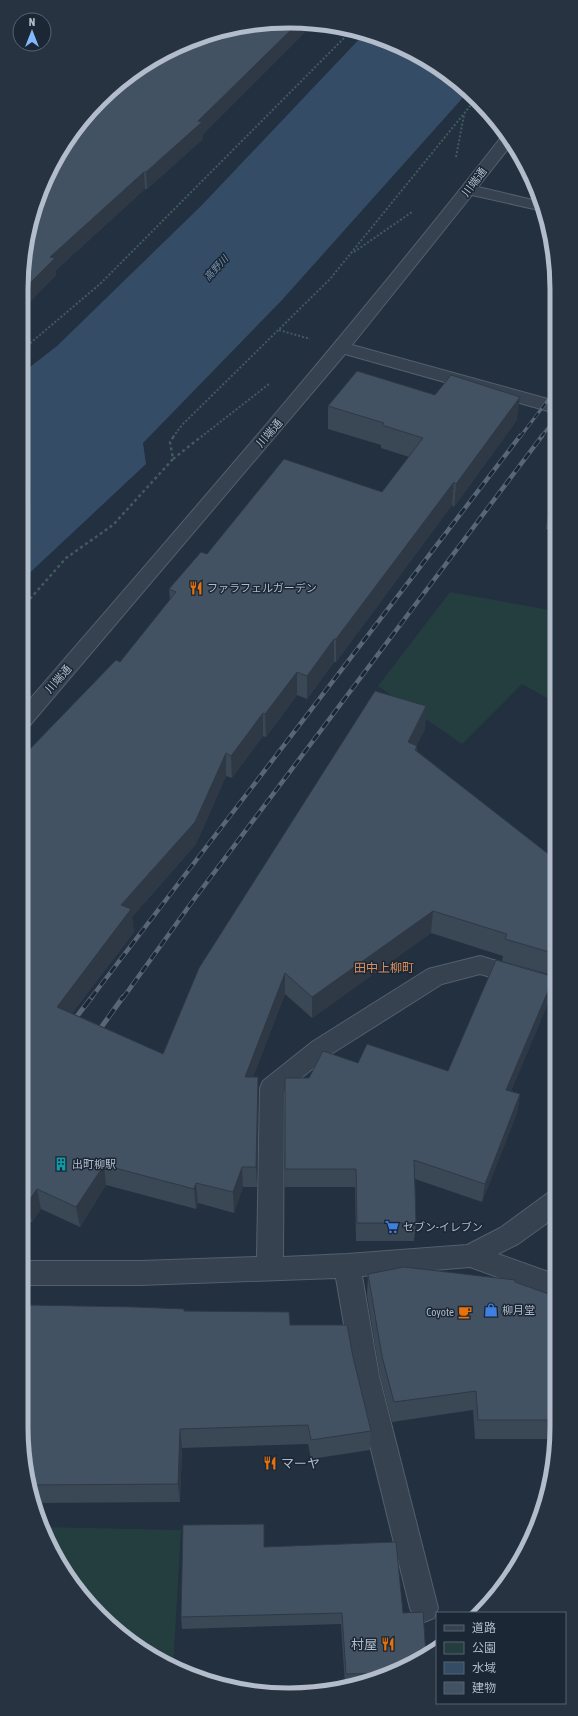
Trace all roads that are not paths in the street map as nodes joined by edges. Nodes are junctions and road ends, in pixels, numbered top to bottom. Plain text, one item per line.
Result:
1 (505, 142) edge
2 (468, 189) junction
3 (536, 206) edge
4 (342, 348) junction
5 (550, 406) edge
6 (28, 714) edge
7 (550, 985) edge
8 (550, 1206) edge
9 (470, 1256) junction
10 (347, 1266) junction
11 (270, 1268) junction
12 (28, 1273) edge
13 (550, 1285) edge
14 (424, 1608) dead end

1 - 2 street, 川端通
2 - 3 street
2 - 4 street, 川端通
4 - 5 street
4 - 6 street, 川端通
7 - 11 street
8 - 9 street
9 - 10 street
9 - 13 street
10 - 11 street
10 - 14 street
11 - 12 street

